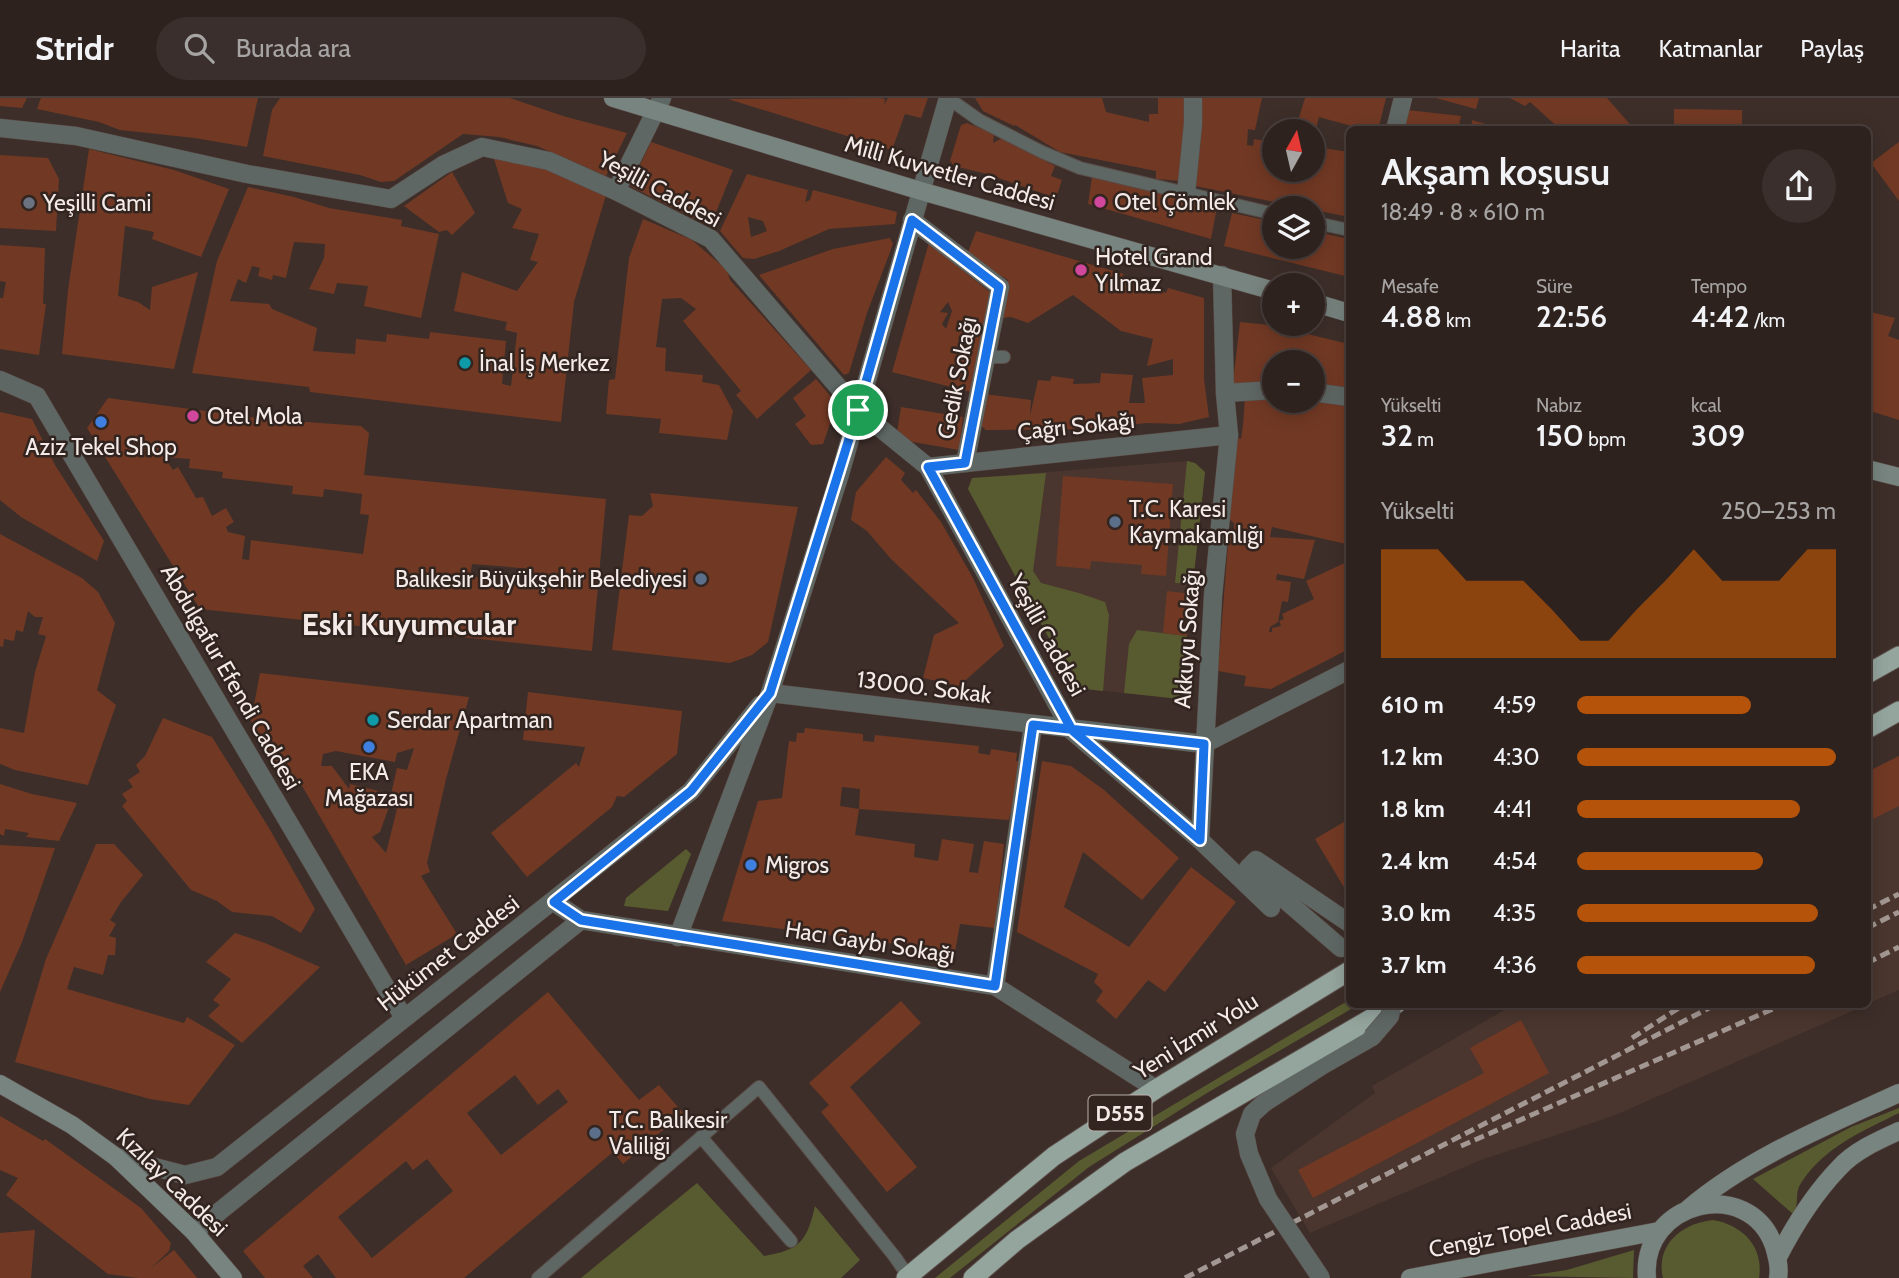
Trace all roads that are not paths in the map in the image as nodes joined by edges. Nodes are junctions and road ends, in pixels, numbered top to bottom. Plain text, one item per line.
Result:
1 (613, 98) edge
2 (948, 98) edge
3 (1193, 98) edge
4 (1403, 98) edge
5 (658, 104) edge
6 (1396, 126) edge
7 (0, 128) edge
8 (616, 191) junction
9 (920, 191) junction
10 (1186, 194) junction
11 (1262, 211) edge
12 (912, 220) junction
13 (1325, 225) edge
14 (1346, 229) edge
15 (1222, 275) junction
16 (1262, 287) edge
17 (1325, 306) edge
18 (1346, 312) edge
19 (0, 380) edge
20 (1262, 391) edge
21 (1225, 393) junction
22 (1325, 394) edge
23 (1346, 397) edge
24 (858, 410) junction
25 (1229, 435) junction
26 (965, 463) junction
27 (928, 467) junction
28 (1871, 469) edge
29 (1899, 477) edge
30 (1899, 656) edge
31 (1346, 672) edge
32 (1871, 672) edge
33 (770, 693) junction
34 (1899, 711) edge
35 (1033, 725) junction
36 (1871, 727) edge
37 (1072, 730) junction
38 (1204, 744) junction
39 (1200, 840) junction
40 (554, 902) junction
41 (1271, 908) dead end
42 (581, 920) junction
43 (1346, 920) edge
44 (678, 937) junction
45 (1341, 948) dead end
46 (1346, 973) edge
47 (995, 986) junction
48 (1387, 1008) edge
49 (1393, 1008) edge
50 (404, 1018) junction
51 (0, 1084) edge
52 (1156, 1089) junction
53 (1899, 1093) edge
54 (1899, 1131) edge
55 (701, 1137) junction
56 (116, 1157) junction
57 (1688, 1209) junction
58 (1659, 1231) junction
59 (194, 1232) junction
60 (791, 1241) dead end
61 (1778, 1257) junction
62 (228, 1275) edge
63 (907, 1277) edge
64 (538, 1278) edge
65 (973, 1278) edge
66 (1321, 1278) edge
67 (1410, 1278) edge
68 (1647, 1278) edge
69 (1778, 1278) edge

1 - 5 main road, Milli Kuvvetler Caddesi
2 - 9 street
2 - 10 lane
3 - 10 street
4 - 6 street
5 - 8 street
5 - 9 main road, Milli Kuvvetler Caddesi
7 - 8 street, Yeşilli Caddesi
8 - 24 street, Yeşilli Caddesi
9 - 12 street
9 - 15 main road, Milli Kuvvetler Caddesi
10 - 11 lane
12 - 24 street
12 - 26 street, Gedik Sokağı
13 - 14 lane
15 - 16 main road, Milli Kuvvetler Caddesi
15 - 21 street, Akkuyu Sokağı
17 - 18 main road
19 - 50 street, Abdulgafur Efendi Caddesi
20 - 21 street
21 - 25 street, Akkuyu Sokağı
22 - 23 street
24 - 27 street, Yeşilli Caddesi
24 - 33 street
25 - 26 street, Çağrı Sokağı
25 - 38 street, Akkuyu Sokağı
26 - 27 street, Çağrı Sokağı
27 - 37 street, Yeşilli Caddesi
28 - 29 main road
30 - 32 highway
31 - 38 street
33 - 35 street, 13000. Sokak
33 - 40 street, Hükümet Caddesi
33 - 44 street
34 - 36 highway
35 - 37 street, 13000. Sokak
35 - 47 street
37 - 38 street, 13000. Sokak
37 - 39 street
38 - 39 street, Akkuyu Sokağı
39 - 41 street
40 - 42 street, Hacı Gaybı Sokağı
40 - 50 street, Hükümet Caddesi
42 - 44 street, Hacı Gaybı Sokağı
42 - 59 street
43 - 45 street
44 - 47 street, Hacı Gaybı Sokağı
46 - 52 highway, Yeni İzmir Yolu / D555
47 - 52 street, Hacı Gaybı Sokağı
48 - 65 highway, D555
49 - 66 street, bridge
50 - 56 street, Hükümet Caddesi
51 - 56 main road, Kızılay Caddesi
52 - 63 highway, Yeni İzmir Yolu / D555
53 - 57 main road, Cengiz Topel Caddesi
54 - 61 main road
55 - 60 lane
55 - 63 lane
55 - 64 lane
56 - 59 main road, Kızılay Caddesi
57 - 58 main road, Cengiz Topel Caddesi
57 - 61 main road
58 - 67 main road, Cengiz Topel Caddesi
58 - 68 main road, Cengiz Topel Caddesi
59 - 62 main road, Kızılay Caddesi
61 - 69 main road

